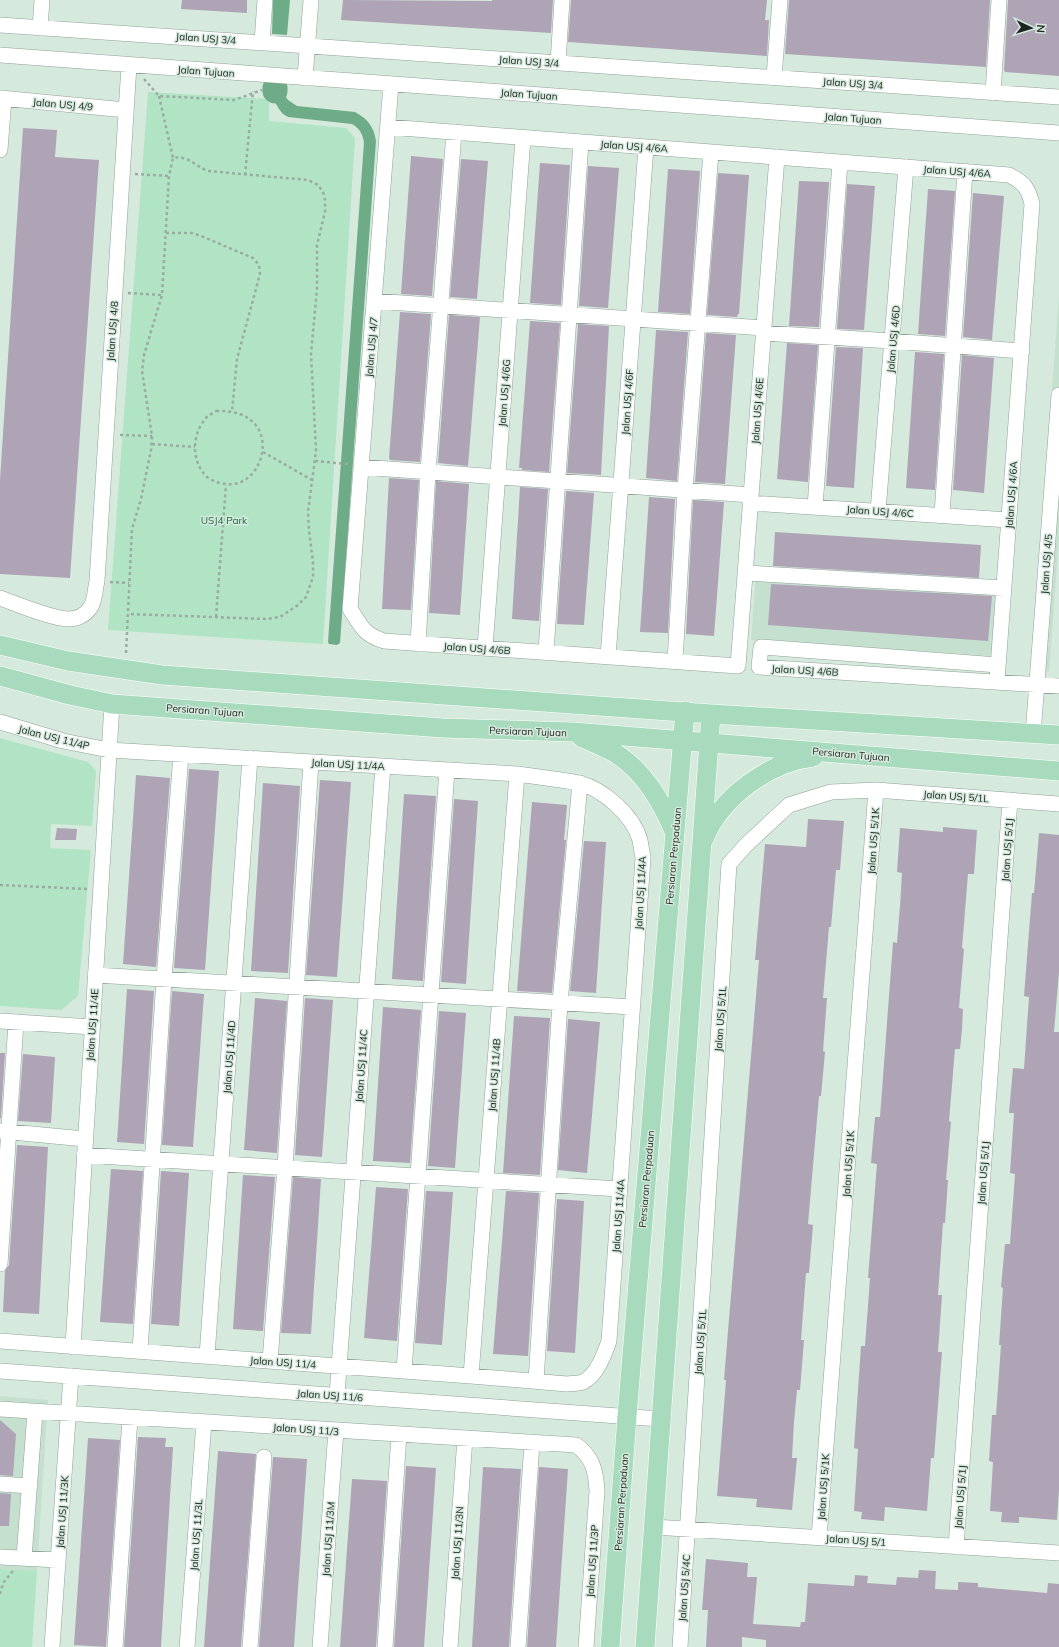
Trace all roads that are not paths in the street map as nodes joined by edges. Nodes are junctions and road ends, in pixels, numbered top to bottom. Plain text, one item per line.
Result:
1 (42, 0) edge
2 (264, 0) edge
3 (311, 0) edge
4 (562, 0) edge
5 (780, 0) edge
6 (999, 0) edge
7 (0, 24) edge
8 (40, 28) junction
9 (262, 42) junction
10 (308, 46) junction
11 (0, 56) edge
12 (558, 63) junction
13 (129, 65) junction
14 (305, 78) junction
15 (774, 78) junction
16 (391, 84) junction
17 (993, 92) junction
18 (1059, 97) edge
19 (2, 98) edge
20 (126, 110) junction
21 (388, 127) junction
22 (454, 132) junction
23 (1059, 133) edge
24 (523, 138) junction
25 (581, 142) junction
26 (646, 147) junction
27 (0, 150) edge
28 (711, 152) junction
29 (777, 157) junction
30 (840, 162) junction
31 (906, 167) junction
32 (965, 171) junction
33 (374, 301) junction
34 (441, 306) junction
35 (510, 311) junction
36 (568, 315) junction
37 (633, 319) junction
38 (698, 324) junction
39 (764, 331) junction
40 (826, 337) junction
41 (892, 341) junction
42 (953, 346) junction
43 (1022, 351) junction
44 (1059, 395) edge
45 (361, 467) junction
46 (428, 472) junction
47 (498, 476) junction
48 (558, 481) junction
49 (621, 485) junction
50 (686, 490) junction
51 (751, 499) junction
52 (815, 507) junction
53 (878, 511) junction
54 (942, 515) junction
55 (1009, 520) junction
56 (745, 573) junction
57 (1004, 588) junction
58 (0, 598) edge
59 (350, 609) joint
60 (418, 644) junction
61 (0, 645) edge
62 (485, 648) junction
63 (546, 652) junction
64 (608, 657) junction
65 (675, 662) junction
66 (998, 665) junction
67 (738, 666) joint
68 (0, 676) edge
69 (997, 681) junction
70 (1037, 684) junction
71 (1059, 686) edge
72 (112, 704) junction
73 (685, 711) junction
74 (711, 714) junction
75 (0, 722) edge
76 (573, 732) junction
77 (1033, 734) junction
78 (1059, 735) edge
79 (682, 740) junction
80 (708, 742) junction
81 (109, 750) junction
82 (181, 754) junction
83 (849, 754) junction
84 (250, 758) junction
85 (311, 762) junction
86 (382, 766) junction
87 (447, 770) junction
88 (1059, 771) edge
89 (517, 774) junction
90 (580, 783) junction
91 (876, 790) junction
92 (1010, 800) junction
93 (1059, 804) edge
94 (675, 833) junction
95 (701, 846) junction
96 (95, 975) junction
97 (164, 979) junction
98 (234, 983) junction
99 (297, 987) junction
100 (366, 991) junction
101 (431, 995) junction
102 (500, 999) junction
103 (560, 1002) junction
104 (632, 1007) junction
105 (0, 1021) edge
106 (16, 1022) junction
107 (92, 1027) junction
108 (4, 1131) edge
109 (85, 1139) junction
110 (84, 1155) junction
111 (153, 1159) junction
112 (221, 1163) junction
113 (285, 1168) junction
114 (353, 1172) junction
115 (418, 1176) junction
116 (486, 1180) junction
117 (548, 1184) junction
118 (620, 1189) junction
119 (0, 1264) edge
120 (0, 1341) edge
121 (73, 1347) junction
122 (140, 1351) junction
123 (207, 1356) junction
124 (270, 1361) junction
125 (339, 1366) junction
126 (0, 1371) edge
127 (404, 1371) junction
128 (71, 1376) junction
129 (471, 1376) junction
130 (536, 1381) junction
131 (566, 1384) joint
132 (337, 1395) junction
133 (0, 1410) edge
134 (35, 1412) junction
135 (69, 1414) junction
136 (626, 1416) junction
137 (130, 1418) junction
138 (660, 1419) junction
139 (204, 1422) junction
140 (336, 1430) junction
141 (399, 1434) junction
142 (465, 1438) junction
143 (532, 1443) junction
144 (264, 1457) dead end
145 (596, 1475) joint
146 (0, 1484) edge
147 (30, 1486) junction
148 (654, 1527) junction
149 (688, 1529) junction
150 (819, 1538) junction
151 (956, 1547) junction
152 (1059, 1553) edge
153 (0, 1557) edge
154 (24, 1558) junction
155 (58, 1560) junction
156 (52, 1647) edge
157 (115, 1647) edge
158 (187, 1647) edge
159 (250, 1647) edge
160 (320, 1647) edge
161 (384, 1647) edge
162 (450, 1647) edge
163 (518, 1647) edge
164 (586, 1647) edge
165 (610, 1647) edge
166 (645, 1647) edge
167 (680, 1647) edge

1 - 8 street
2 - 9 street
3 - 10 street
4 - 12 street
5 - 15 street
6 - 17 street
7 - 8 street, Jalan USJ 3/4
8 - 9 street, Jalan USJ 3/4
9 - 10 street, Jalan USJ 3/4
10 - 12 street, Jalan USJ 3/4
10 - 14 street
11 - 13 street, Jalan Tujuan
12 - 15 street, Jalan USJ 3/4
13 - 14 street, Jalan Tujuan
13 - 20 street, Jalan USJ 4/8
14 - 16 street, Jalan Tujuan
15 - 17 street, Jalan USJ 3/4
16 - 21 street, Jalan USJ 4/7
16 - 23 street, Jalan Tujuan
17 - 18 street, Jalan USJ 3/4
19 - 20 street, Jalan USJ 4/9
19 - 27 street
20 - 58 street, Jalan USJ 4/8
21 - 22 street, Jalan USJ 4/6A
21 - 33 street, Jalan USJ 4/7
22 - 24 street, Jalan USJ 4/6A
22 - 34 street
24 - 25 street, Jalan USJ 4/6A
24 - 35 street, Jalan USJ 4/6G
25 - 26 street, Jalan USJ 4/6A
25 - 36 street
26 - 28 street, Jalan USJ 4/6A
26 - 37 street, Jalan USJ 4/6F
28 - 29 street, Jalan USJ 4/6A
28 - 38 street
29 - 30 street, Jalan USJ 4/6A
29 - 39 street, Jalan USJ 4/6E
30 - 31 street, Jalan USJ 4/6A
30 - 40 street
31 - 32 street, Jalan USJ 4/6A
31 - 41 street, Jalan USJ 4/6D
32 - 42 street
32 - 43 street, Jalan USJ 4/6A
33 - 34 street
33 - 45 street, Jalan USJ 4/7
34 - 35 street
34 - 46 street
35 - 36 street
35 - 47 street, Jalan USJ 4/6G
36 - 37 street
36 - 48 street
37 - 38 street
37 - 49 street, Jalan USJ 4/6F
38 - 39 street
38 - 50 street
39 - 40 street
39 - 51 street, Jalan USJ 4/6E
40 - 41 street
40 - 52 street
41 - 42 street
41 - 53 street, Jalan USJ 4/6D
42 - 43 street
42 - 54 street
43 - 55 street, Jalan USJ 4/6A
44 - 70 street, Jalan USJ 4/5
45 - 46 street, Jalan USJ 4/6C
45 - 59 street, Jalan USJ 4/7
46 - 47 street, Jalan USJ 4/6C
46 - 60 street
47 - 48 street, Jalan USJ 4/6C
47 - 62 street, Jalan USJ 4/6G
48 - 49 street, Jalan USJ 4/6C
48 - 63 street
49 - 50 street, Jalan USJ 4/6C
49 - 64 street, Jalan USJ 4/6F
50 - 51 street, Jalan USJ 4/6C
50 - 65 street
51 - 52 street, Jalan USJ 4/6C
51 - 56 street, Jalan USJ 4/6E
52 - 53 street, Jalan USJ 4/6C
53 - 54 street, Jalan USJ 4/6C
54 - 55 street, Jalan USJ 4/6C
55 - 57 street, Jalan USJ 4/6A
56 - 57 street
56 - 67 street, Jalan USJ 4/6E
57 - 66 street, Jalan USJ 4/6A
59 - 60 street, Jalan USJ 4/6B
60 - 62 street, Jalan USJ 4/6B
61 - 73 main road
62 - 63 street, Jalan USJ 4/6B
63 - 64 street, Jalan USJ 4/6B
64 - 65 street, Jalan USJ 4/6B
65 - 67 street, Jalan USJ 4/6B
66 - 69 street, Jalan USJ 4/6A
66 - 69 street, Jalan USJ 4/6B
68 - 72 main road, Persiaran Tujuan
69 - 70 street, Jalan USJ 4/6B
70 - 71 street, Jalan USJ 4/6B
70 - 77 street, Jalan USJ 4/5
72 - 76 main road, Persiaran Tujuan
72 - 81 street, Jalan USJ 11/4E
73 - 74 main road
73 - 79 main road, Persiaran Perpaduan
74 - 77 main road
74 - 80 main road
75 - 81 street, Jalan USJ 11/4P
76 - 79 main road, Persiaran Tujuan
76 - 94 main road
77 - 78 main road
79 - 80 main road, Persiaran Tujuan
79 - 94 main road, Persiaran Perpaduan
80 - 83 main road, Persiaran Tujuan
80 - 95 main road
81 - 82 street, Jalan USJ 11/4A
81 - 96 street, Jalan USJ 11/4E
82 - 84 street, Jalan USJ 11/4A
82 - 97 street
83 - 88 main road, Persiaran Tujuan
83 - 95 main road
84 - 85 street, Jalan USJ 11/4A
84 - 98 street, Jalan USJ 11/4D
85 - 86 street, Jalan USJ 11/4A
85 - 99 street
86 - 87 street, Jalan USJ 11/4A
86 - 100 street, Jalan USJ 11/4C
87 - 89 street, Jalan USJ 11/4A
87 - 101 street
89 - 90 street, Jalan USJ 11/4A
89 - 102 street, Jalan USJ 11/4B
90 - 103 street
90 - 104 street, Jalan USJ 11/4A
91 - 92 street, Jalan USJ 5/1L
91 - 149 street, Jalan USJ 5/1L
91 - 150 street, Jalan USJ 5/1K
92 - 93 street, Jalan USJ 5/1L
92 - 151 street, Jalan USJ 5/1J
94 - 136 main road, Persiaran Perpaduan
95 - 138 main road
96 - 97 street
96 - 107 street, Jalan USJ 11/4E
97 - 98 street
97 - 111 street
98 - 99 street
98 - 112 street, Jalan USJ 11/4D
99 - 100 street
99 - 113 street
100 - 101 street
100 - 114 street, Jalan USJ 11/4C
101 - 102 street
101 - 115 street
102 - 103 street
102 - 116 street, Jalan USJ 11/4B
103 - 104 street
103 - 117 street
104 - 118 street, Jalan USJ 11/4A
105 - 106 street
106 - 107 street
106 - 108 street
107 - 109 street, Jalan USJ 11/4E
108 - 109 street
108 - 119 street
109 - 110 street, Jalan USJ 11/4E
110 - 111 street
110 - 121 street, Jalan USJ 11/4E
111 - 112 street
111 - 122 street
112 - 113 street
112 - 123 street, Jalan USJ 11/4D
113 - 114 street
113 - 124 street
114 - 115 street
114 - 125 street, Jalan USJ 11/4C
115 - 116 street
115 - 127 street
116 - 117 street
116 - 129 street, Jalan USJ 11/4B
117 - 118 street
117 - 130 street
118 - 131 street, Jalan USJ 11/4A
120 - 121 street, Jalan USJ 11/4
121 - 122 street, Jalan USJ 11/4
122 - 123 street, Jalan USJ 11/4
123 - 124 street, Jalan USJ 11/4
124 - 125 street, Jalan USJ 11/4
125 - 127 street, Jalan USJ 11/4
125 - 132 street, Jalan USJ 11/4C
126 - 128 street, Jalan USJ 11/6
127 - 129 street, Jalan USJ 11/4
128 - 132 street, Jalan USJ 11/6
128 - 135 street, Jalan USJ 11/3K
129 - 130 street, Jalan USJ 11/4
130 - 131 street, Jalan USJ 11/4
132 - 136 street, Jalan USJ 11/6
133 - 134 street, Jalan USJ 11/3
134 - 135 street, Jalan USJ 11/3
134 - 147 street
135 - 137 street, Jalan USJ 11/3
135 - 155 street, Jalan USJ 11/3K
136 - 138 street, Jalan USJ 11/6
136 - 165 main road, Persiaran Perpaduan
137 - 139 street, Jalan USJ 11/3
137 - 157 street
138 - 148 main road
139 - 140 street, Jalan USJ 11/3
139 - 158 street, Jalan USJ 11/3L
140 - 141 street, Jalan USJ 11/3
140 - 160 street, Jalan USJ 11/3M
141 - 142 street, Jalan USJ 11/3
141 - 161 street
142 - 143 street, Jalan USJ 11/3
142 - 162 street, Jalan USJ 11/3N
143 - 145 street, Jalan USJ 11/3
143 - 163 street
144 - 159 street
145 - 164 street, Jalan USJ 11/3P
146 - 147 street
147 - 154 street
148 - 149 street, Jalan USJ 5/1
148 - 166 main road
149 - 150 street, Jalan USJ 5/1
149 - 167 street, Jalan USJ 5/4C
150 - 151 street, Jalan USJ 5/1
151 - 152 street, Jalan USJ 5/1
153 - 154 street
154 - 155 street
155 - 156 street, Jalan USJ 11/3K

